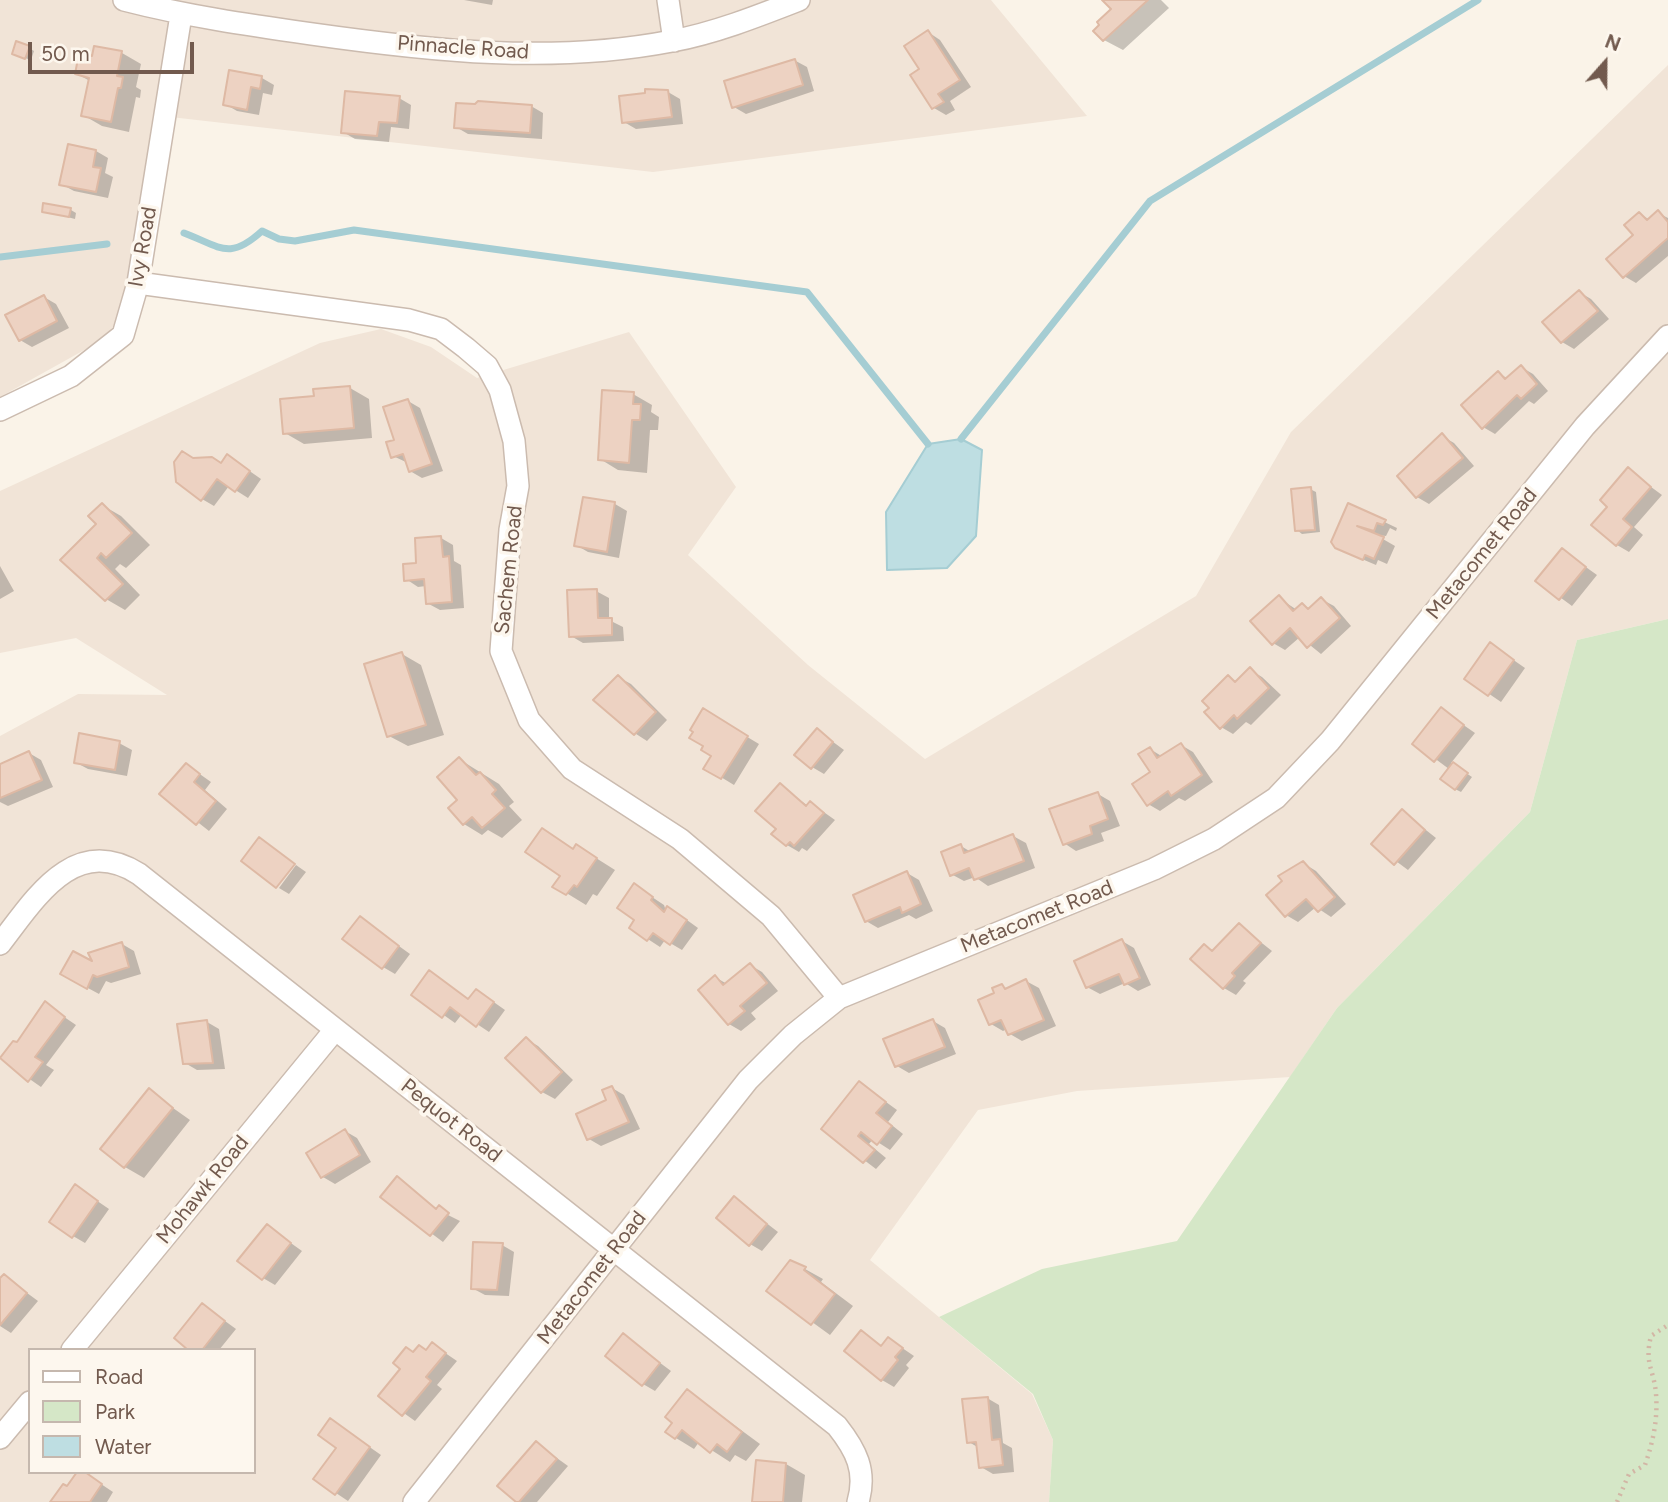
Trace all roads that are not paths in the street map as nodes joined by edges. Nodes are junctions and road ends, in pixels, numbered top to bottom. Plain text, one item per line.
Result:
1 (124, 0) edge
2 (668, 0) edge
3 (799, 0) edge
4 (181, 15) junction
5 (674, 41) junction
6 (138, 283) junction
7 (1668, 336) edge
8 (0, 411) edge
9 (0, 944) edge
10 (839, 998) junction
11 (334, 1031) junction
12 (615, 1248) junction
13 (74, 1348) edge
14 (28, 1404) edge
15 (0, 1438) edge
16 (414, 1502) edge
17 (858, 1502) edge

1 - 4 street, Pinnacle Road
2 - 5 street
3 - 5 street, Pinnacle Road
4 - 5 street, Pinnacle Road
4 - 6 street, Ivy Road
6 - 8 street, Ivy Road
6 - 10 street, Sachem Road
7 - 10 street, Metacomet Road
9 - 11 street, Pequot Road
10 - 12 street, Metacomet Road
11 - 12 street, Pequot Road
11 - 13 street, Mohawk Road
12 - 16 street, Metacomet Road
12 - 17 street, Pequot Road
14 - 15 street

